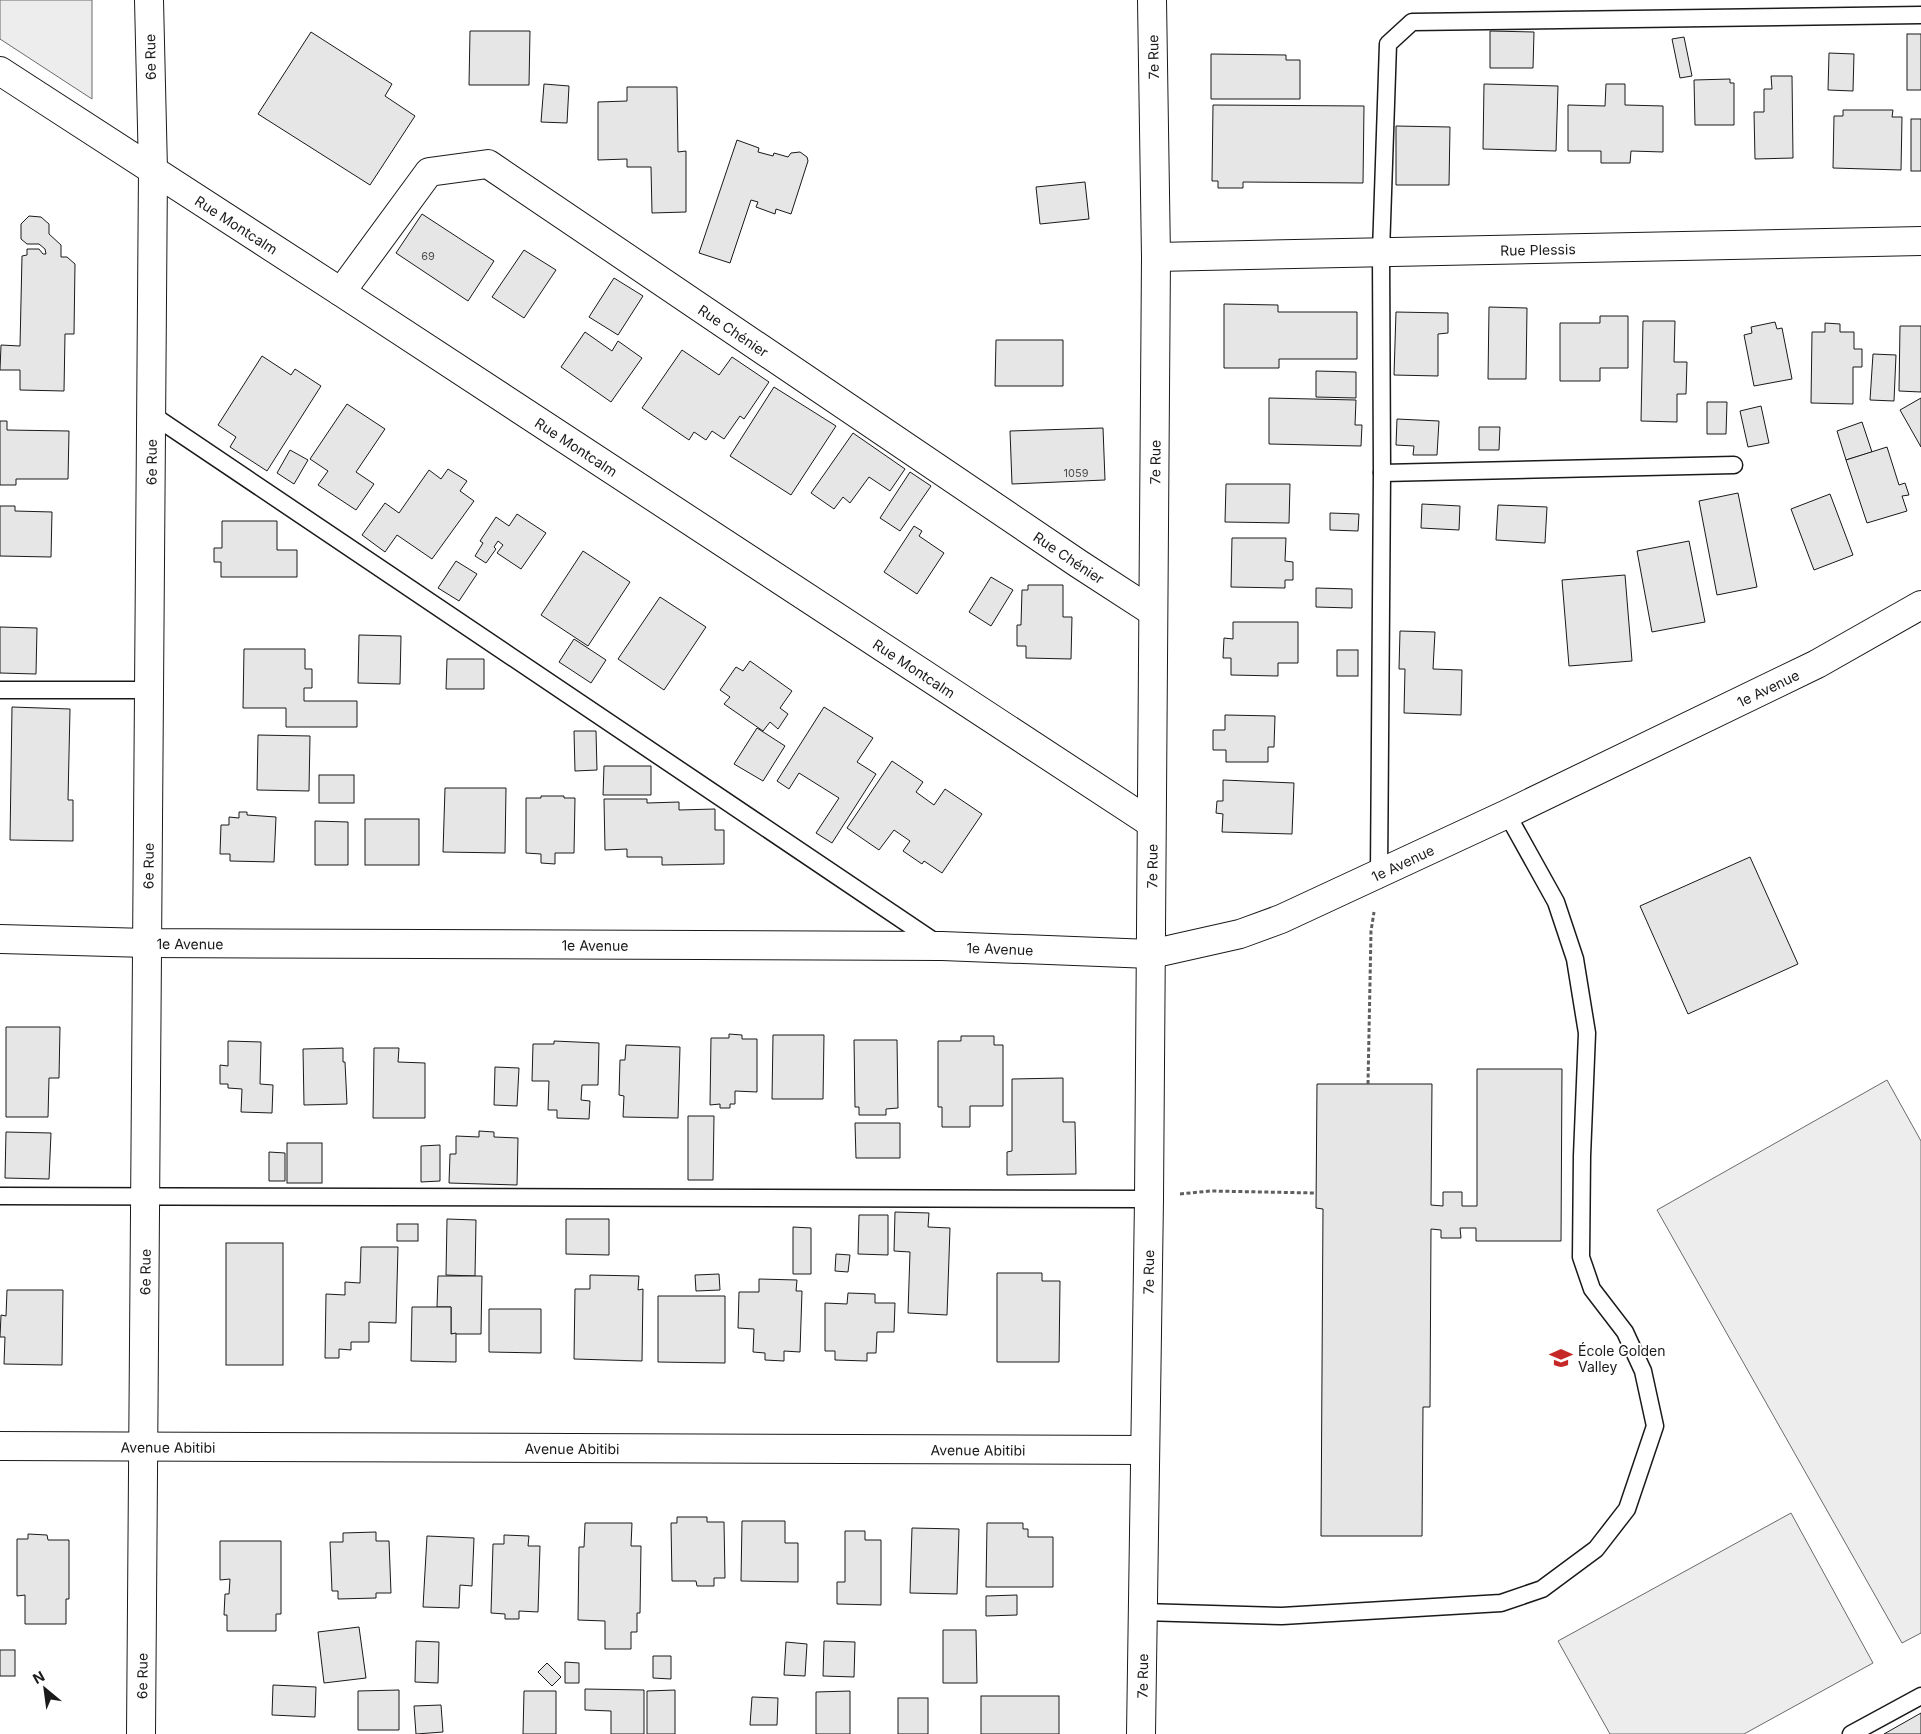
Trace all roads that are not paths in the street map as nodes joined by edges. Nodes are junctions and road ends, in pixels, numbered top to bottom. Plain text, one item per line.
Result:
1 (149, 0) edge
2 (1152, 0) edge
3 (1921, 15) edge
4 (0, 71) edge
5 (153, 170) junction
6 (1921, 241) edge
7 (1381, 252) junction
8 (1156, 257) junction
9 (341, 292) junction
10 (151, 414) junction
11 (1734, 465) dead end
12 (1382, 473) junction
13 (1921, 605) edge
14 (1153, 612) junction
15 (0, 690) edge
16 (149, 690) junction
17 (1507, 814) junction
18 (1151, 823) junction
19 (1379, 874) junction
20 (0, 939) edge
21 (147, 942) junction
22 (942, 946) junction
23 (1151, 954) junction
24 (0, 1196) edge
25 (145, 1197) junction
26 (1149, 1198) junction
27 (0, 1446) edge
28 (143, 1446) junction
29 (1145, 1450) junction
30 (1142, 1612) junction
31 (1921, 1696) edge
32 (141, 1734) edge
33 (1141, 1734) edge
34 (1851, 1734) edge

1 - 5 street, 6e Rue
2 - 8 street, 7e Rue
3 - 7 lane
4 - 5 street, Rue Montcalm
5 - 9 street, Rue Montcalm
5 - 10 street, 6e Rue
6 - 7 street, Rue Plessis
7 - 8 street, Rue Plessis
7 - 12 lane
8 - 14 street, 7e Rue
9 - 14 street, Rue Chénier
9 - 18 street, Rue Montcalm
10 - 16 street, 6e Rue
10 - 22 lane
11 - 12 lane
12 - 19 lane
13 - 17 street, 1e Avenue
14 - 18 street, 7e Rue
15 - 16 lane
16 - 21 street, 6e Rue
17 - 19 street, 1e Avenue
17 - 30 lane
18 - 23 street, 7e Rue
19 - 23 street, 1e Avenue
20 - 21 street, 1e Avenue
21 - 22 street, 1e Avenue
21 - 25 street, 6e Rue
22 - 23 street, 1e Avenue
23 - 26 street, 7e Rue
24 - 25 lane
25 - 26 lane
25 - 28 street, 6e Rue
26 - 29 street, 7e Rue
27 - 28 street, Avenue Abitibi
28 - 29 street, Avenue Abitibi
28 - 32 street, 6e Rue
29 - 30 street, 7e Rue
30 - 33 street, 7e Rue
31 - 34 lane

